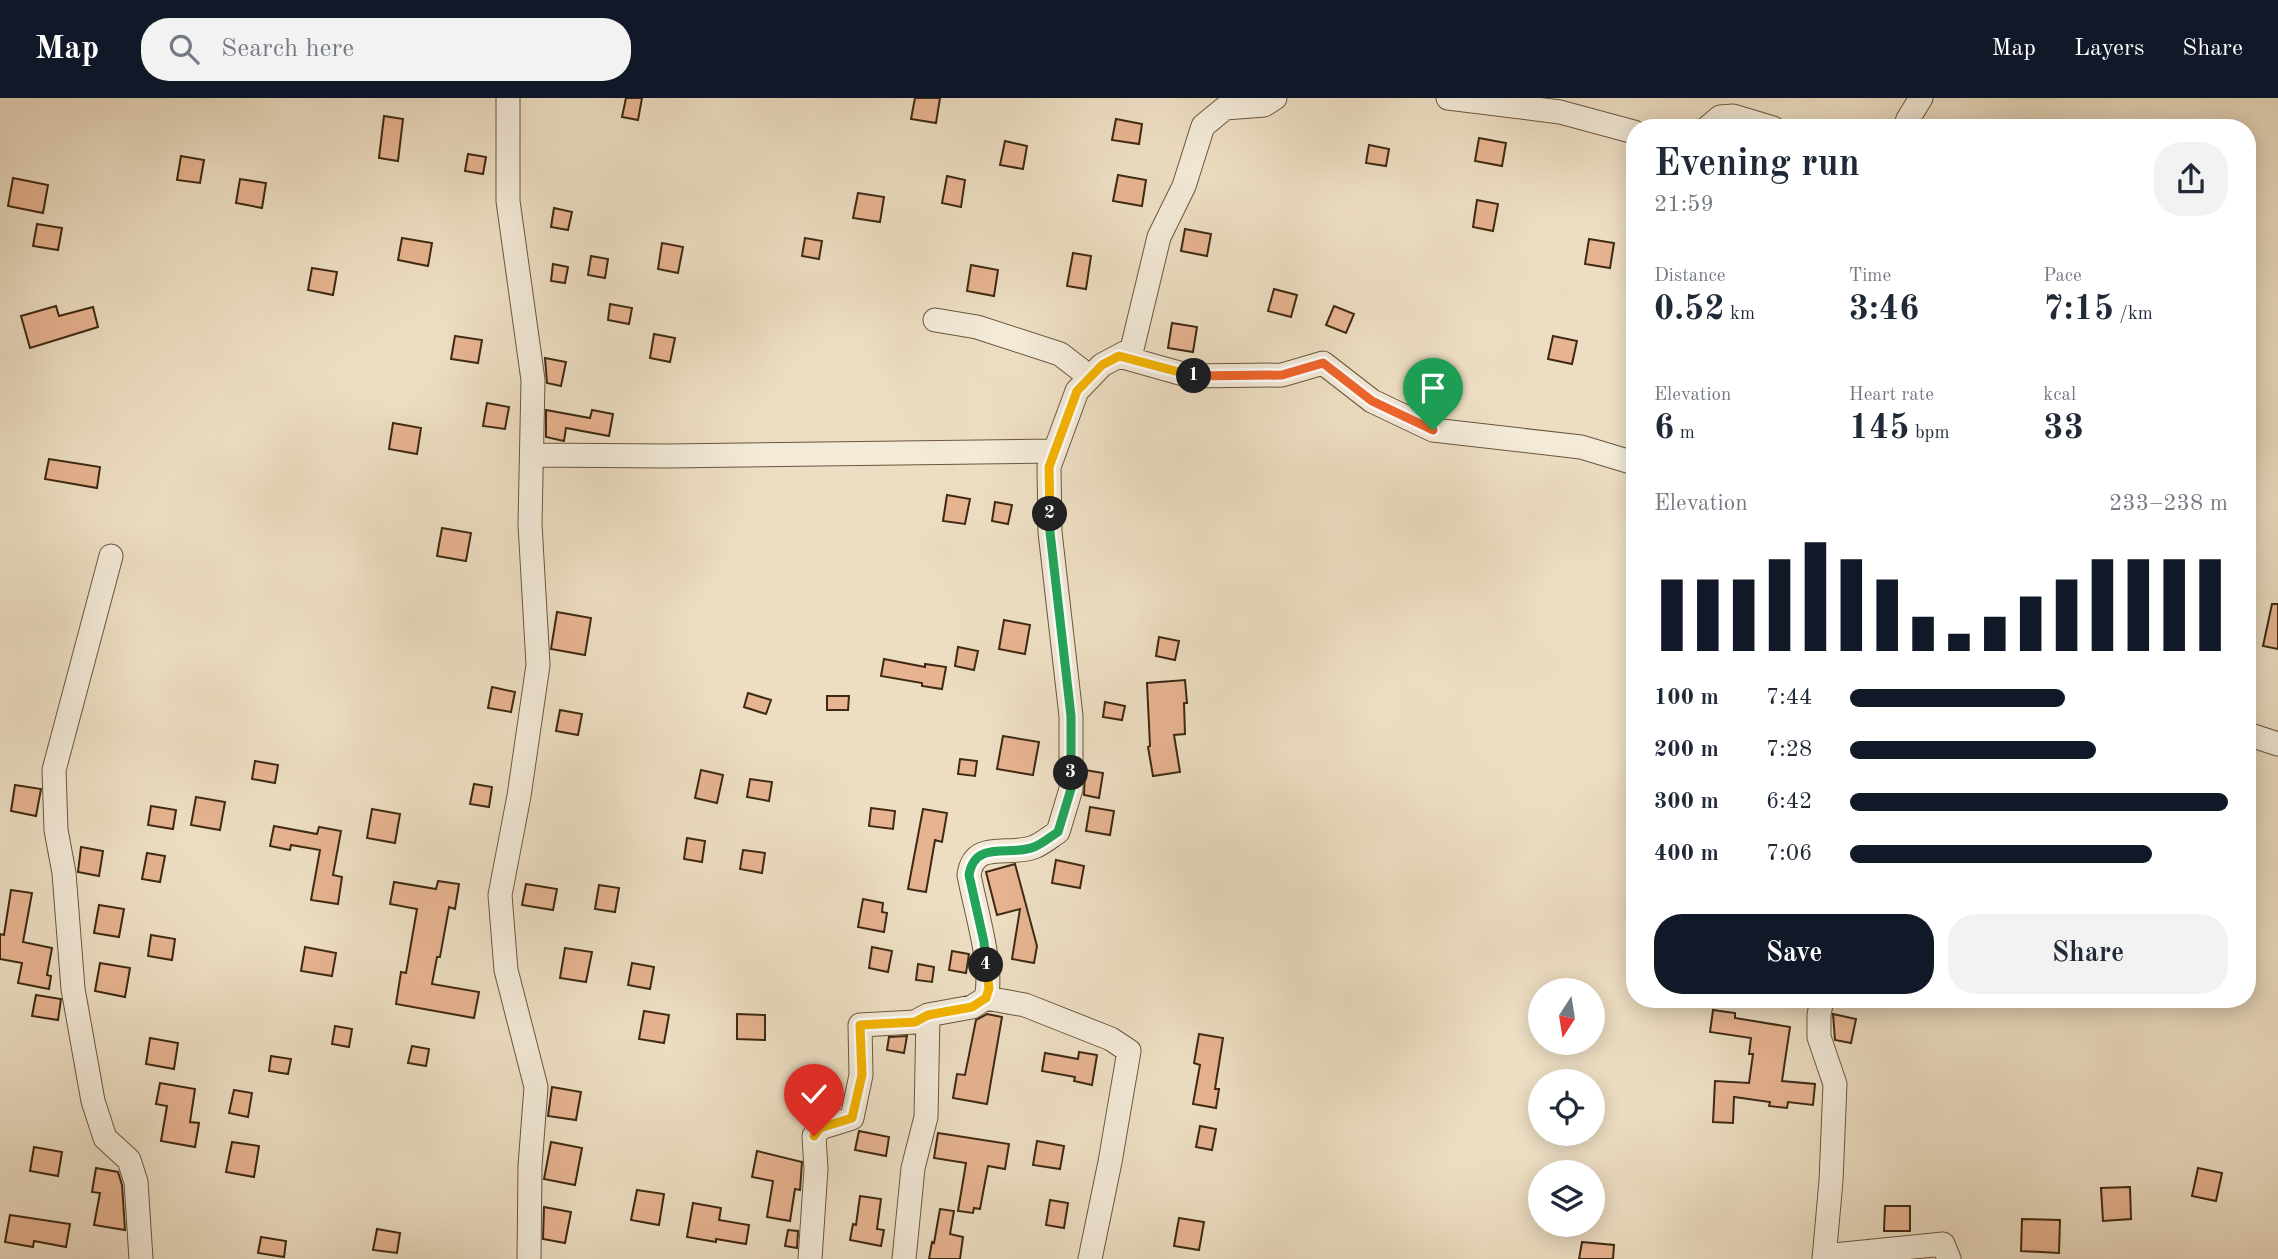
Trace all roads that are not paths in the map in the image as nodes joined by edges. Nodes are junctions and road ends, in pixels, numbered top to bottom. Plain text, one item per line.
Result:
1 (508, 98) edge
2 (1275, 98) edge
3 (1448, 98) edge
4 (1921, 98) edge
5 (1499, 101) edge
6 (1718, 119) edge
7 (1743, 119) edge
8 (1908, 119) edge
9 (1626, 130) edge
10 (935, 320) dead end
11 (1119, 356) junction
12 (1090, 377) junction
13 (1055, 451) junction
14 (531, 455) junction
15 (1626, 461) edge
16 (111, 556) dead end
17 (2256, 737) edge
18 (2278, 744) edge
19 (986, 998) junction
20 (1820, 1008) edge
21 (928, 1015) junction
22 (1824, 1258) edge
23 (141, 1259) edge
24 (529, 1259) edge
25 (810, 1259) edge
26 (904, 1259) edge
27 (1090, 1259) edge
28 (1949, 1259) edge

1 - 14 street
2 - 11 street
3 - 5 street
4 - 8 street
5 - 9 street
6 - 7 street
10 - 12 street
11 - 12 street
11 - 15 street
12 - 13 street
13 - 14 street
13 - 19 street
14 - 24 street
16 - 23 street
17 - 18 street
19 - 21 street
19 - 27 street
20 - 22 street
21 - 25 street
21 - 26 street
22 - 28 street

